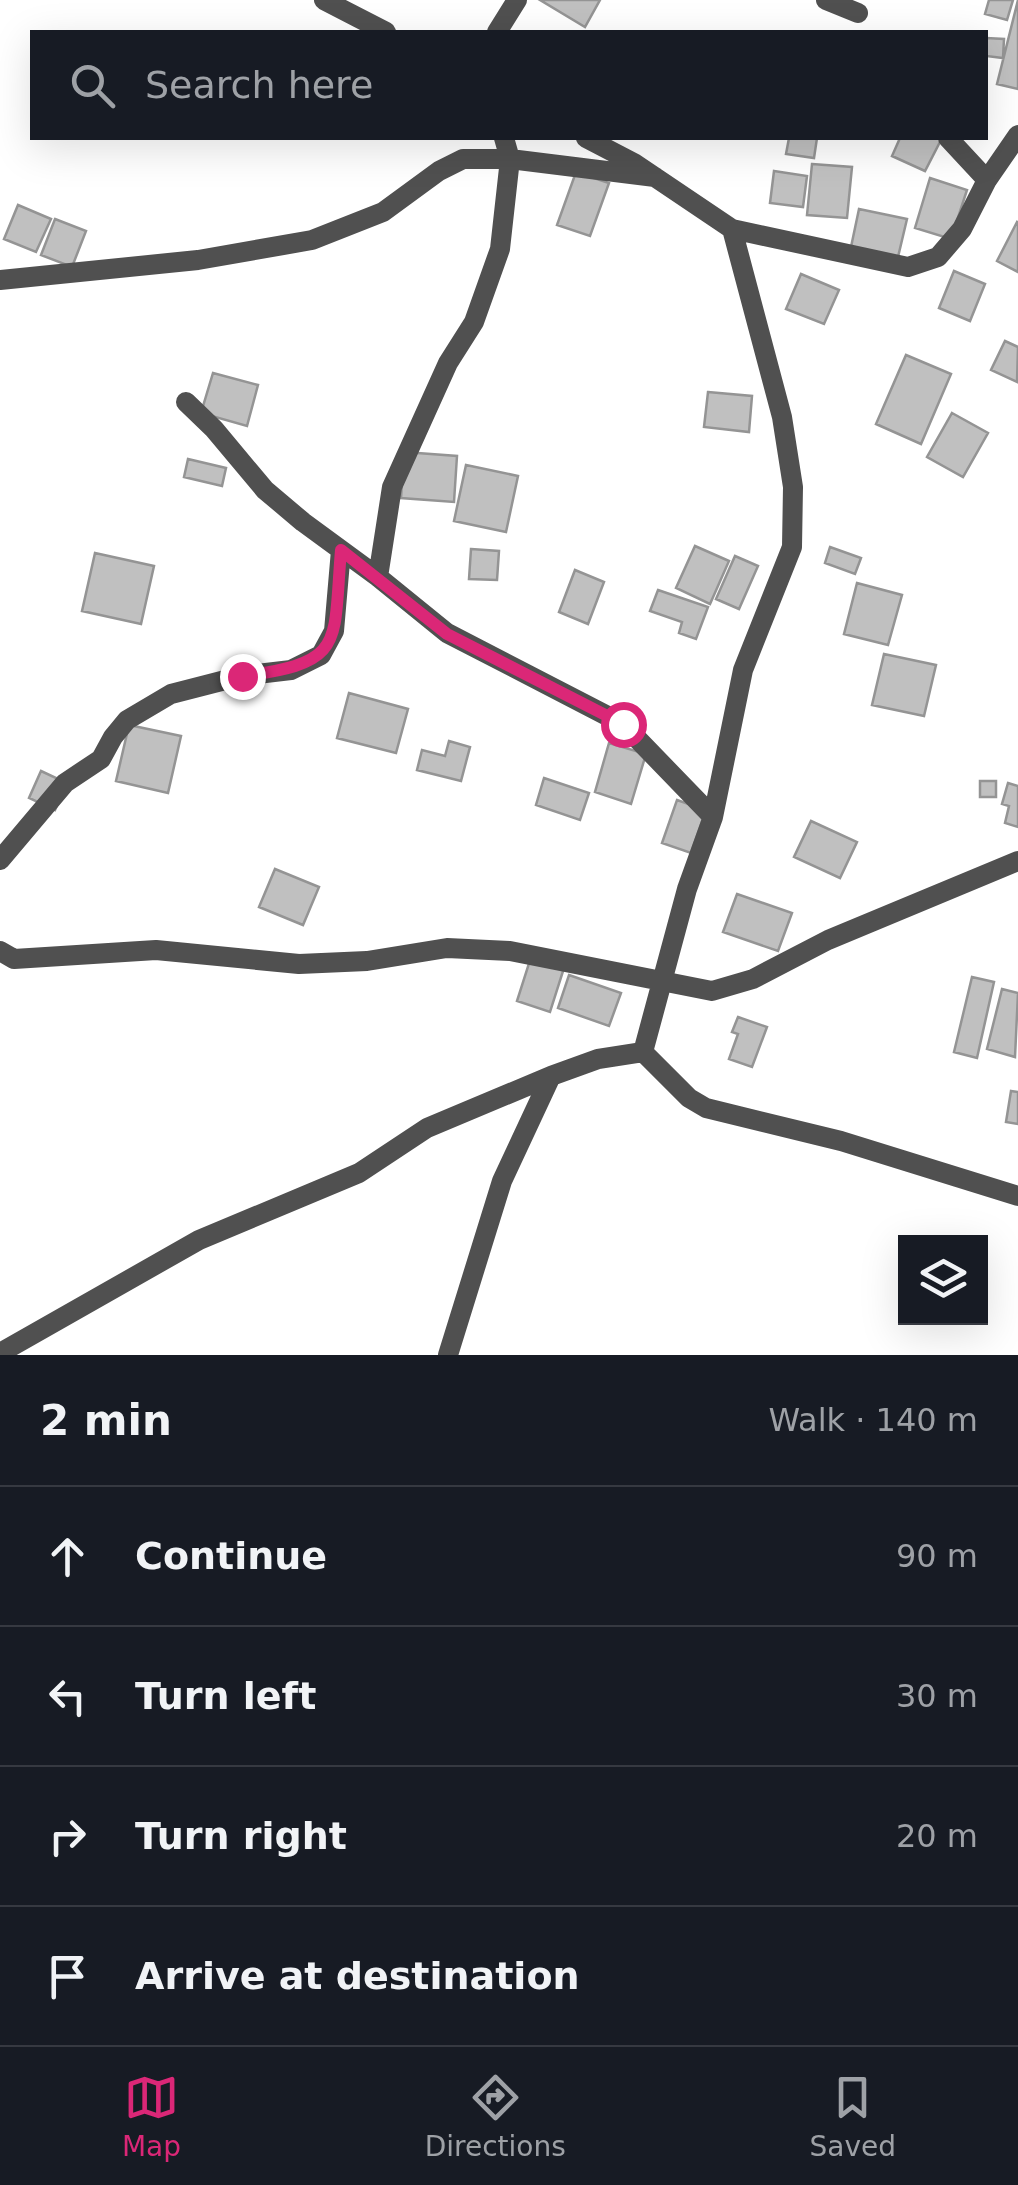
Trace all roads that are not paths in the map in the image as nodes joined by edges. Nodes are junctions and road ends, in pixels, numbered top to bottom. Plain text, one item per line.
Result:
1 (324, 0) edge
2 (516, 0) edge
3 (826, 0) edge
4 (858, 15) edge
5 (382, 30) edge
6 (498, 30) edge
7 (1018, 135) edge
8 (505, 140) edge
9 (590, 140) edge
10 (950, 140) edge
11 (510, 160) junction
12 (655, 177) junction
13 (987, 180) junction
14 (732, 229) junction
15 (0, 280) edge
16 (186, 402) dead end
17 (341, 550) junction
18 (378, 576) junction
19 (712, 817) junction
20 (0, 860) edge
21 (1018, 861) edge
22 (0, 951) edge
23 (661, 982) junction
24 (644, 1052) junction
25 (551, 1076) junction
26 (1018, 1196) edge
27 (0, 1353) edge
28 (448, 1355) edge

1 - 5 street
2 - 6 street
3 - 4 street
7 - 13 street
8 - 11 street
9 - 12 street
10 - 13 street
11 - 12 street
11 - 15 street
11 - 18 street
12 - 14 street
13 - 14 street
14 - 19 street
16 - 17 street
17 - 18 street
17 - 20 street
18 - 19 street
19 - 23 street
21 - 23 street
22 - 23 street
23 - 24 street
24 - 25 street
24 - 26 street
25 - 27 street
25 - 28 street

